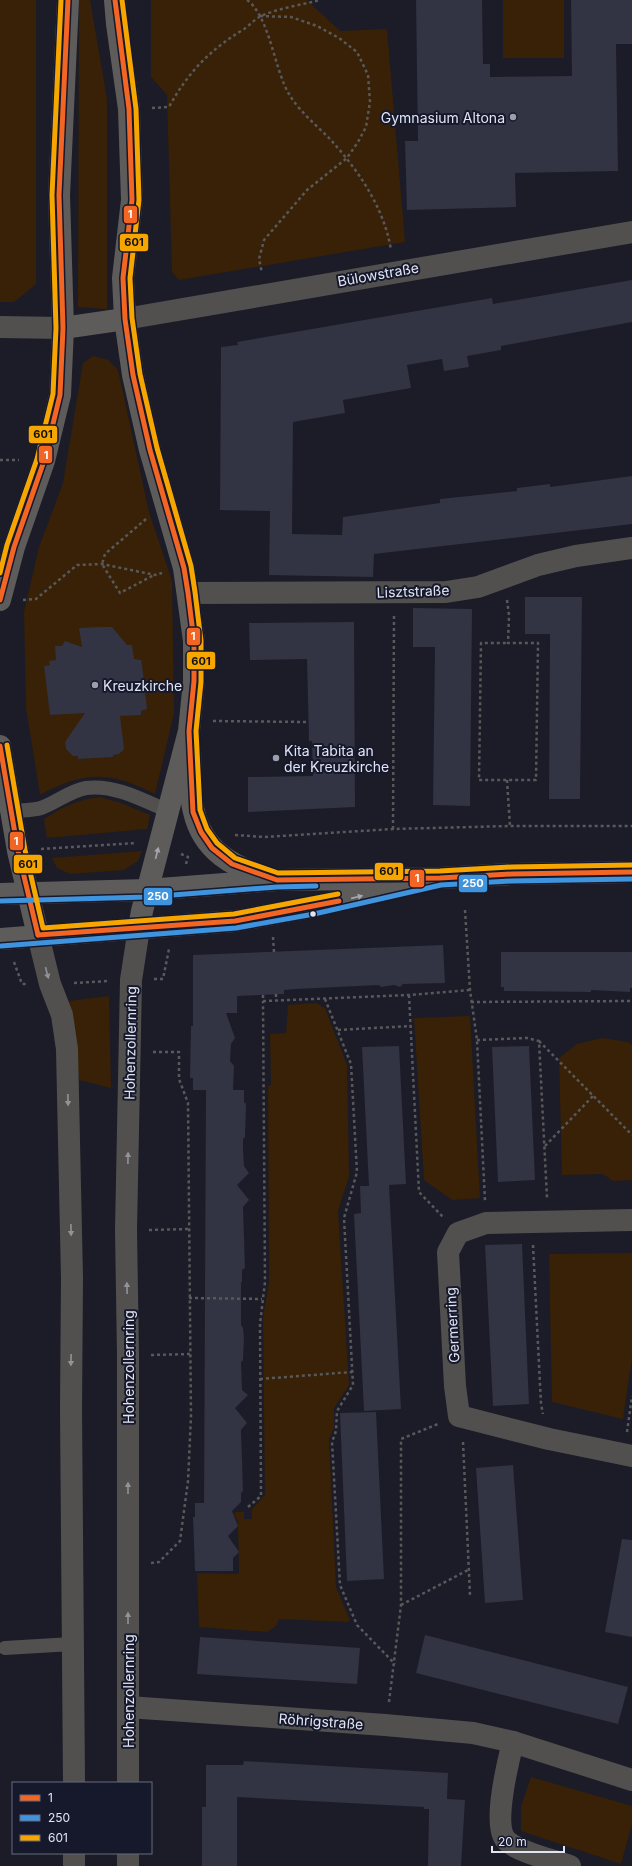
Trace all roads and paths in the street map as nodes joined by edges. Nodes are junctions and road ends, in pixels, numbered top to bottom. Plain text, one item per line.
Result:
1 (68, 0) edge
2 (115, 0) edge
3 (247, 0) edge
4 (320, 0) edge
5 (260, 16) junction
6 (130, 109) junction
7 (347, 158) junction
8 (632, 232) edge
9 (395, 271) junction
10 (266, 293) junction
11 (125, 319) junction
12 (0, 327) edge
13 (63, 328) junction
14 (167, 511) junction
15 (632, 548) edge
16 (102, 564) junction
17 (184, 568) junction
18 (155, 575) junction
19 (500, 579) junction
20 (188, 593) junction
21 (394, 593) junction
22 (0, 600) edge
23 (22, 600) dead end
24 (508, 643) junction
25 (308, 722) dead end
26 (189, 726) junction
27 (0, 746) edge
28 (507, 780) junction
29 (10, 811) junction
30 (168, 811) junction
31 (510, 826) junction
32 (632, 826) edge
33 (393, 830) junction
34 (229, 835) dead end
35 (143, 842) dead end
36 (49, 849) dead end
37 (632, 872) edge
38 (440, 878) junction
39 (277, 880) junction
40 (147, 890) junction
41 (27, 893) junction
42 (0, 894) edge
43 (465, 910) dead end
44 (139, 928) junction
45 (38, 935) junction
46 (0, 939) edge
47 (169, 948) dead end
48 (148, 979) dead end
49 (114, 981) dead end
50 (71, 983) dead end
51 (470, 990) junction
52 (276, 994) dead end
53 (263, 995) dead end
54 (409, 995) junction
55 (325, 999) junction
56 (276, 1000) junction
57 (632, 1001) edge
58 (263, 1002) junction
59 (471, 1002) junction
60 (411, 1026) junction
61 (338, 1030) junction
62 (477, 1040) junction
63 (539, 1041) junction
64 (130, 1052) junction
65 (593, 1096) junction
66 (632, 1135) edge
67 (544, 1147) junction
68 (632, 1220) edge
69 (540, 1222) junction
70 (486, 1223) junction
71 (189, 1229) junction
72 (126, 1230) junction
73 (458, 1233) junction
74 (189, 1298) junction
75 (262, 1299) junction
76 (191, 1354) junction
77 (128, 1356) junction
78 (352, 1372) junction
79 (260, 1379) junction
80 (632, 1396) edge
81 (459, 1416) junction
82 (549, 1439) junction
83 (628, 1455) edge
84 (248, 1507) dead end
85 (129, 1566) junction
86 (470, 1569) junction
87 (470, 1595) dead end
88 (401, 1604) junction
89 (72, 1644) junction
90 (5, 1648) dead end
91 (395, 1664) junction
92 (128, 1707) junction
93 (385, 1725) junction
94 (512, 1742) junction
95 (632, 1780) edge
96 (74, 1782) edge
97 (128, 1782) edge
98 (74, 1854) edge
99 (128, 1854) edge
100 (74, 1866) edge
101 (128, 1866) edge
102 (570, 1866) edge

1 - 13 main road
2 - 6 main road, Hohenzollernring
3 - 5 path
4 - 5 path
5 - 6 path
5 - 7 path
5 - 7 path
6 - 11 main road, Hohenzollernring
7 - 9 path
7 - 10 path
8 - 9 street, Bülowstraße
9 - 10 street, Bülowstraße
10 - 11 street, Bülowstraße
11 - 13 main road
11 - 14 main road, Hohenzollernring
12 - 13 street
13 - 22 main road
14 - 16 path
14 - 17 main road, Hohenzollernring
15 - 19 street, Lisztstraße
16 - 18 path
16 - 18 path
16 - 23 path
17 - 18 path
17 - 20 main road, Hohenzollernring
19 - 21 street, Lisztstraße
19 - 24 path
20 - 21 street, Lisztstraße
20 - 26 main road, Hohenzollernring
21 - 33 path
24 - 28 path
24 - 28 path
25 - 26 path
26 - 30 main road, Hohenzollernring
26 - 39 main road
27 - 29 main road
28 - 31 path
29 - 30 lane
29 - 41 main road
40 -> 30 main road, Hohenzollernring
31 - 32 path
31 - 33 path
33 - 34 path
35 - 36 path
37 - 38 main road
38 - 39 main road
44 -> 38 main road
39 - 40 main road
40 - 41 main road
40 - 44 main road, Hohenzollernring
41 - 42 main road
41 - 45 main road
43 - 51 path
44 - 45 main road
44 - 64 street, Hohenzollernring
45 - 46 main road
45 -> 89 street
47 - 48 path
49 - 50 path
51 - 54 path
51 - 59 path
52 - 56 path
53 - 58 path
54 - 55 path
54 - 60 path
55 - 56 path
55 - 61 path
56 - 58 path
57 - 59 path
58 - 75 path
59 - 62 path
60 - 61 path
60 - 73 path
61 - 78 path
62 - 63 path
62 - 70 path
63 - 65 path
63 - 67 path
64 - 71 path
72 -> 64 street, Hohenzollernring
65 - 66 path
65 - 67 path
67 - 69 path
68 - 69 street
69 - 70 street
69 - 82 path
70 - 73 street
71 - 72 path
71 - 74 path
77 -> 72 street, Hohenzollernring
73 - 81 street, Germerring
74 - 75 path
74 - 76 path
75 - 79 path
76 - 77 path
76 - 85 path
85 -> 77 street, Hohenzollernring
78 - 79 path
78 - 91 path
79 - 84 path
80 - 83 path
81 - 82 street
81 - 86 path
81 - 88 path
82 - 83 street
92 -> 85 street, Hohenzollernring
86 - 87 path
86 - 88 path
88 - 91 path
89 - 90 lane
89 - 96 street
91 - 93 path
92 - 93 street, Röhrigstraße
92 - 97 street, Hohenzollernring
93 - 94 street, Röhrigstraße
94 - 95 street, Röhrigstraße
94 - 102 street
98 - 100 street
99 - 101 street

